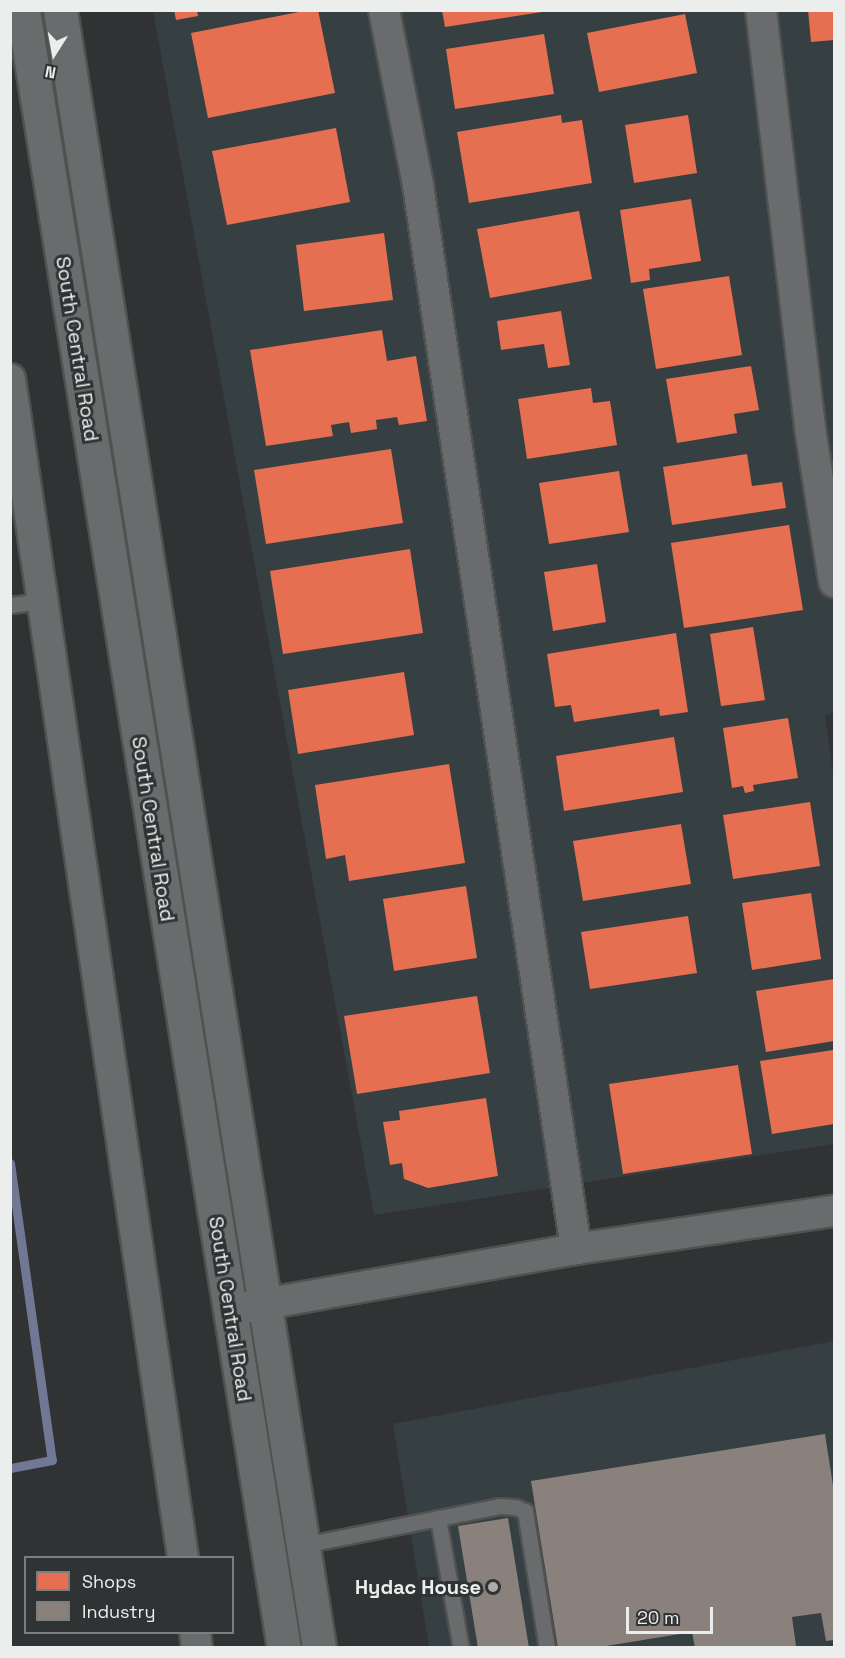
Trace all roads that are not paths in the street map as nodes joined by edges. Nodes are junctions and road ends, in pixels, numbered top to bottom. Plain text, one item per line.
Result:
1 (23, 10) edge
2 (60, 10) edge
3 (384, 10) edge
4 (761, 10) edge
5 (10, 379) edge
6 (834, 582) edge
7 (43, 601) junction
8 (10, 605) edge
9 (834, 1211) edge
10 (576, 1250) junction
11 (265, 1305) junction
12 (230, 1310) junction
13 (438, 1518) junction
14 (303, 1545) junction
15 (183, 1556) edge
16 (284, 1647) edge
17 (319, 1647) edge
18 (460, 1647) edge
19 (547, 1647) edge

1 - 12 main road, South Central Road
2 - 11 main road, South Central Road
3 - 10 street
4 - 6 street
5 - 7 street
7 - 8 lane
7 - 15 street
9 - 10 street
10 - 11 street
11 - 12 street
11 - 14 main road, South Central Road
12 - 16 main road, South Central Road
13 - 14 lane
13 - 18 lane
13 - 19 lane
14 - 17 main road, South Central Road

